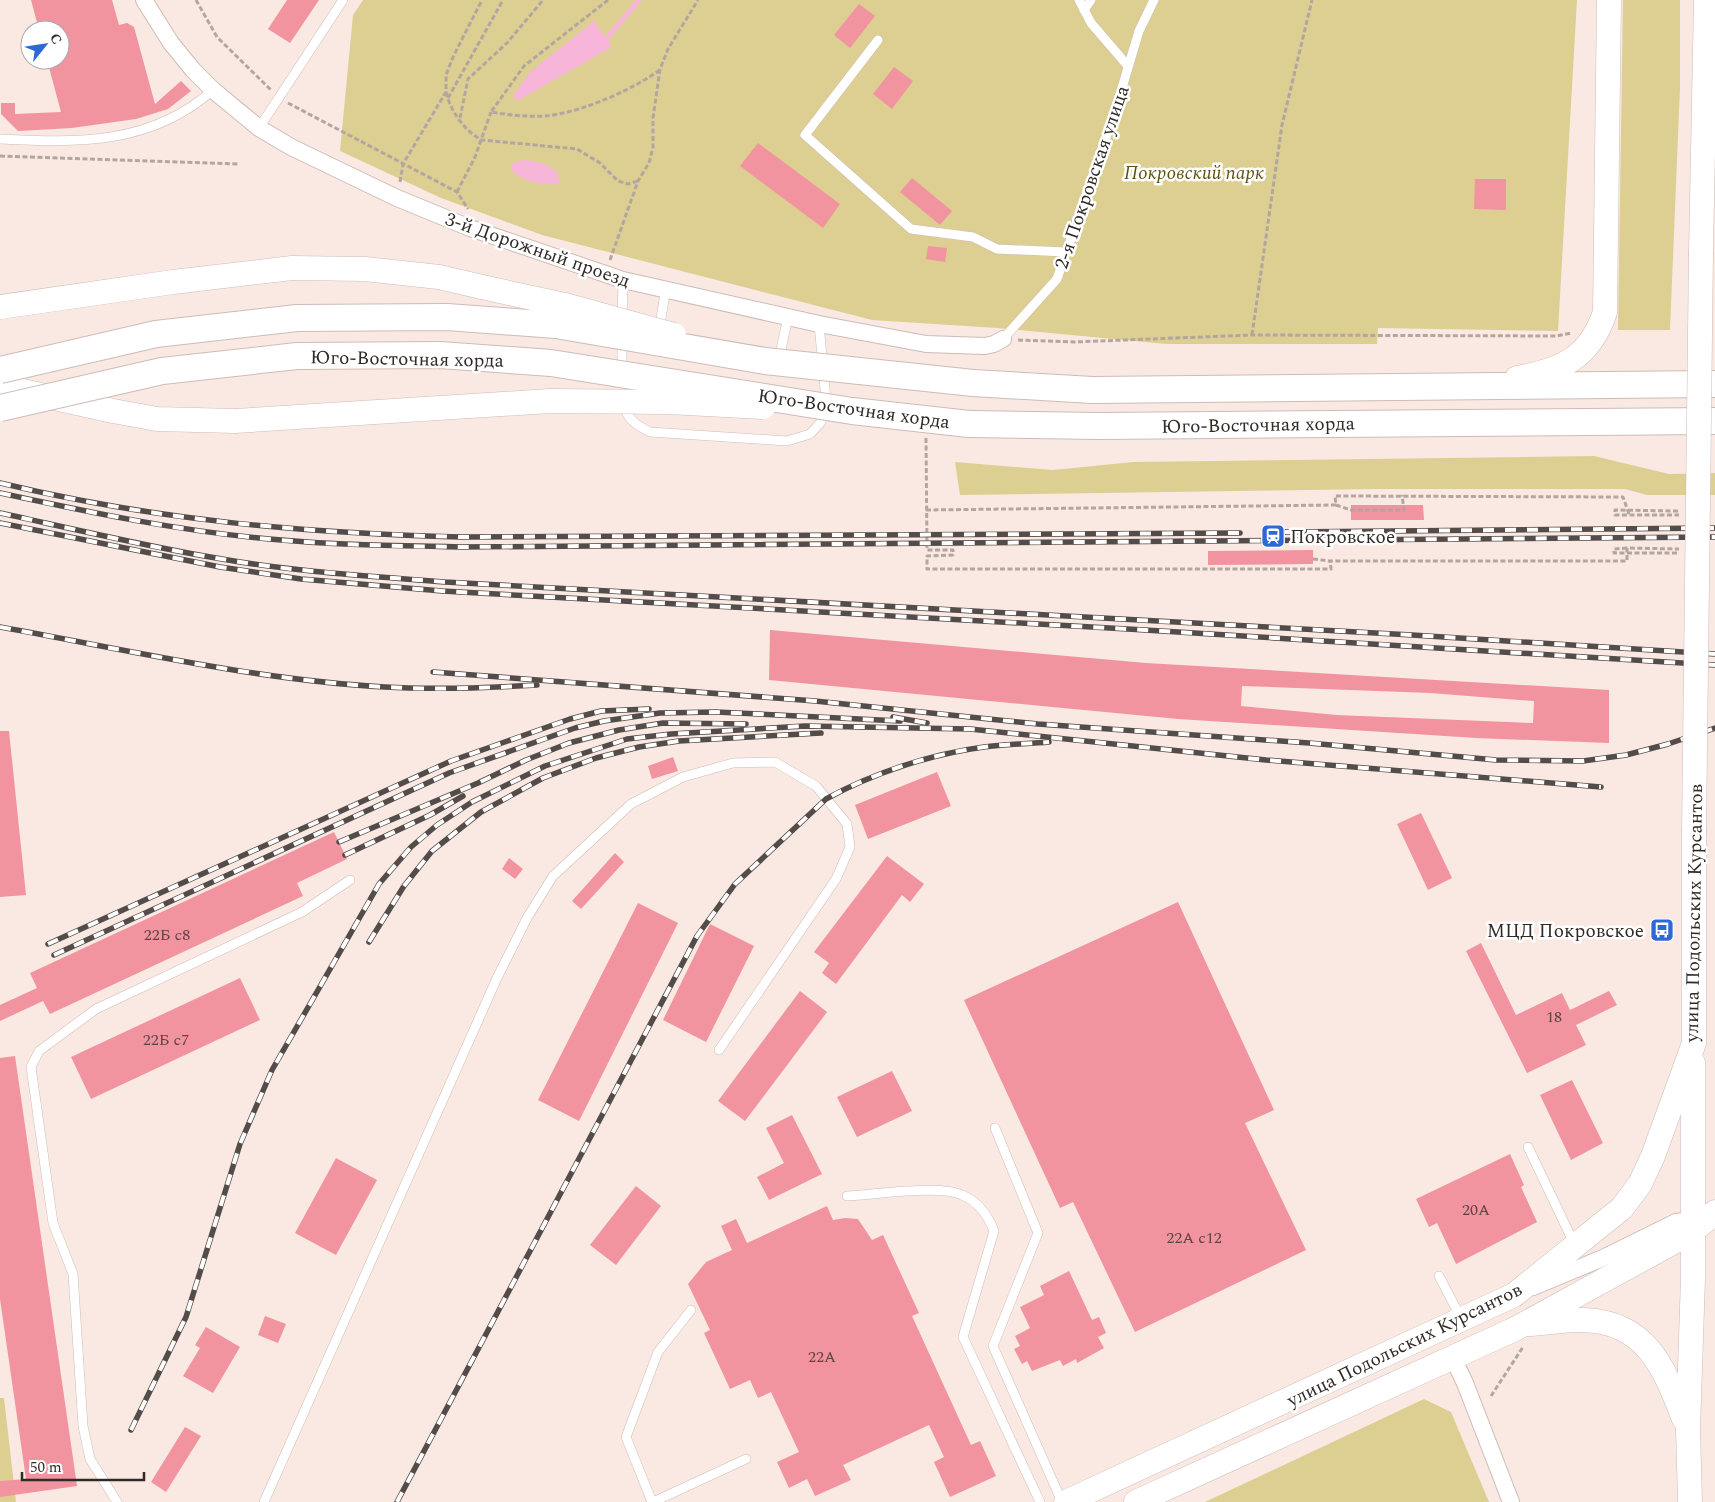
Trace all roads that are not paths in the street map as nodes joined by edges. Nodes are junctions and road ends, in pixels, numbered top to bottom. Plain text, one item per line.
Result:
1 (144, 0) edge
2 (343, 0) edge
3 (1079, 0) edge
4 (1091, 0) edge
5 (1154, 0) edge
6 (1609, 0) edge
7 (1706, 0) edge
8 (1084, 10) junction
9 (878, 40) dead end
10 (1128, 66) junction
11 (213, 90) junction
12 (259, 128) junction
13 (0, 139) edge
14 (1066, 252) junction
15 (623, 280) junction
16 (666, 288) junction
17 (0, 307) edge
18 (788, 317) junction
19 (820, 324) junction
20 (1003, 339) joint
21 (765, 361) junction
22 (0, 370) edge
23 (1715, 384) edge
24 (0, 386) edge
25 (1464, 388) junction
26 (0, 408) edge
27 (852, 411) junction
28 (1715, 421) edge
29 (350, 880) dead end
30 (1693, 1046) junction
31 (718, 1050) dead end
32 (995, 1128) dead end
33 (1528, 1147) dead end
34 (847, 1196) dead end
35 (1704, 1223) edge
36 (1578, 1244) junction
37 (1438, 1276) dead end
38 (1514, 1295) junction
39 (691, 1310) dead end
40 (1462, 1321) junction
41 (1524, 1335) junction
42 (1452, 1358) junction
43 (1688, 1428) junction
44 (746, 1460) dead end
45 (116, 1502) edge
46 (264, 1502) edge
47 (653, 1502) edge
48 (1040, 1502) edge
49 (1062, 1502) edge
50 (1066, 1502) edge
51 (1136, 1502) edge
52 (1511, 1502) edge
53 (1690, 1502) edge

1 - 11 street, 3-й Дорожный проезд
2 - 12 lane
3 - 8 lane
4 - 8 lane
5 - 10 lane, 2-я Покровская улица
6 - 25 main road
7 - 30 main road, улица Подольских Курсантов, bridge
8 - 10 lane
9 - 14 lane
10 - 14 lane, 2-я Покровская улица
11 - 12 street, 3-й Дорожный проезд
11 - 13 lane
12 - 15 street, 3-й Дорожный проезд
14 - 20 lane, 2-я Покровская улица
15 - 16 street, 3-й Дорожный проезд
15 - 19 lane
16 - 18 street, 3-й Дорожный проезд
16 - 18 lane
17 - 21 main road, bridge
18 - 19 street, 3-й Дорожный проезд
19 - 20 street, 3-й Дорожный проезд
21 - 22 main road, Юго-Восточная хорда, bridge
21 - 25 main road, Юго-Восточная хорда, bridge
23 - 25 main road, Юго-Восточная хорда
24 - 27 main road, bridge
26 - 27 main road, Юго-Восточная хорда, bridge
27 - 28 main road, Юго-Восточная хорда, bridge
29 - 45 lane
30 - 35 main road
30 - 36 main road, улица Подольских Курсантов
31 - 46 lane
32 - 49 lane
33 - 36 lane
34 - 48 lane
35 - 38 street
35 - 41 main road, улица Подольских Курсантов
35 - 43 main road
36 - 38 main road, улица Подольских Курсантов
37 - 40 lane
38 - 40 main road, улица Подольских Курсантов
39 - 47 lane
40 - 50 main road, улица Подольских Курсантов
41 - 42 main road, улица Подольских Курсантов
41 - 43 main road
42 - 51 main road, улица Подольских Курсантов
42 - 52 street
43 - 53 main road
44 - 47 lane

